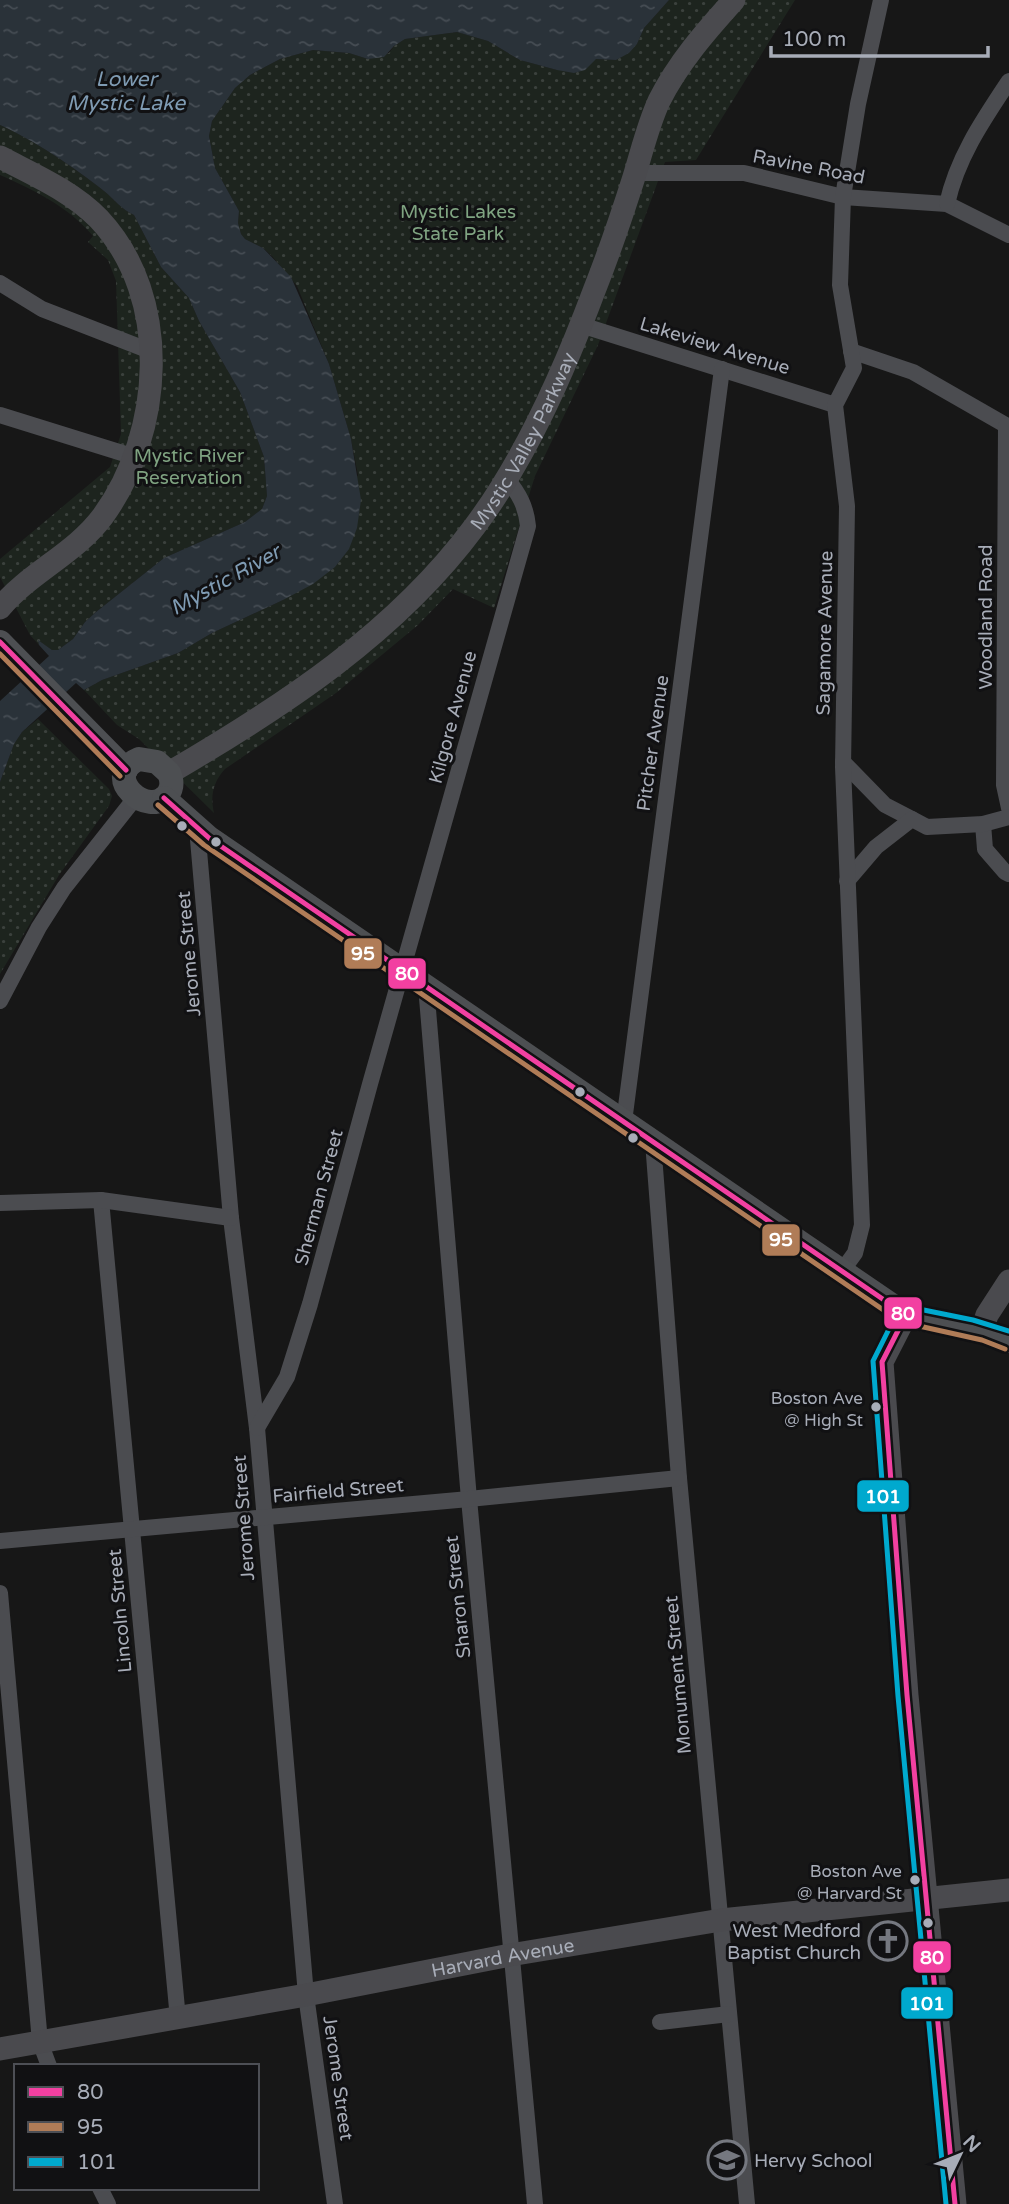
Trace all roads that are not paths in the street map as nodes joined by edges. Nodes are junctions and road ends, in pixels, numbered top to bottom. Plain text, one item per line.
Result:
1 (734, 0) edge
2 (881, 0) edge
3 (1006, 91) edge
4 (0, 157) edge
5 (635, 173) junction
6 (843, 197) junction
7 (947, 204) junction
8 (1009, 235) edge
9 (0, 283) edge
10 (582, 325) junction
11 (150, 351) junction
12 (851, 351) junction
13 (722, 369) junction
14 (835, 405) junction
15 (0, 415) edge
16 (1007, 427) edge
17 (135, 457) junction
18 (507, 479) junction
19 (41, 571) junction
20 (0, 586) edge
21 (1008, 604) edge
22 (0, 608) edge
23 (0, 642) edge
24 (843, 762) junction
25 (126, 770) junction
26 (169, 773) junction
27 (136, 797) junction
28 (163, 798) junction
29 (1009, 808) edge
30 (1009, 817) edge
31 (912, 820) junction
32 (983, 824) junction
33 (197, 828) junction
34 (1009, 874) edge
35 (847, 881) junction
36 (403, 970) junction
37 (426, 986) junction
38 (0, 1001) edge
39 (624, 1122) junction
40 (653, 1142) junction
41 (101, 1200) junction
42 (0, 1203) edge
43 (231, 1218) junction
44 (842, 1271) junction
45 (1009, 1281) edge
46 (906, 1315) junction
47 (982, 1329) junction
48 (1009, 1340) edge
49 (257, 1428) junction
50 (679, 1478) junction
51 (468, 1499) junction
52 (263, 1518) junction
53 (132, 1528) junction
54 (0, 1541) edge
55 (0, 1593) edge
56 (1009, 1889) edge
57 (928, 1898) junction
58 (721, 1920) junction
59 (510, 1955) junction
60 (306, 1995) junction
61 (729, 2014) junction
62 (177, 2019) junction
63 (660, 2022) dead end
64 (40, 2042) junction
65 (0, 2049) edge
66 (49, 2064) edge
67 (335, 2204) edge
68 (535, 2204) edge
69 (747, 2204) edge
70 (955, 2204) edge

1 - 5 main road, Mystic Valley Parkway
2 - 6 street
3 - 7 street
4 - 11 main road
5 - 6 street, Ravine Road
5 - 10 main road, Mystic Valley Parkway
6 - 7 street, Ravine Road
6 - 12 street
7 - 8 street, Ravine Road
9 - 11 street
10 - 13 street, Lakeview Avenue
10 - 18 main road, Mystic Valley Parkway
11 - 17 main road
12 - 14 street
12 - 16 street
13 - 14 street, Lakeview Avenue
13 - 39 street, Pitcher Avenue
14 - 24 street, Sagamore Avenue
15 - 17 street
16 - 21 street, Woodland Road
17 - 19 main road
18 - 26 main road, Mystic Valley Parkway
18 - 36 street, Kilgore Avenue
19 - 20 main road
19 - 22 main road
21 - 29 street, Woodland Road
23 - 25 main road
24 - 31 street
24 - 35 street, Sagamore Avenue
25 - 26 main road
25 - 27 main road
26 - 28 main road
27 - 28 main road
27 - 38 street
28 - 33 main road
30 - 32 street
31 - 32 street
31 - 35 street
32 - 34 street
33 - 36 main road
33 - 43 street, Jerome Street
35 - 44 street, Sagamore Avenue
36 - 37 main road
36 - 49 street, Sherman Street
37 - 39 main road
37 - 51 street, Sharon Street
39 - 40 main road
40 - 44 main road
40 - 50 street, Monument Street
41 - 42 street
41 - 43 street
41 - 53 street, Lincoln Street
43 - 49 street, Jerome Street
44 - 46 main road
45 - 47 main road
46 - 47 main road
46 - 57 main road
47 - 48 main road
49 - 52 street, Jerome Street
50 - 51 street, Fairfield Street
50 - 58 street, Monument Street
51 - 52 street, Fairfield Street
51 - 59 street, Sharon Street
52 - 53 street, Fairfield Street
52 - 60 street, Jerome Street
53 - 54 street, Fairfield Street
53 - 62 street, Lincoln Street
55 - 64 street
56 - 57 main road, Harvard Avenue
57 - 58 main road, Harvard Avenue
57 - 70 main road
58 - 59 main road, Harvard Avenue
58 - 61 street, Monument Street
59 - 60 main road, Harvard Avenue
59 - 68 street, Sharon Street
60 - 62 main road, Harvard Avenue
60 - 67 street, Jerome Street
61 - 63 street
61 - 69 street, Monument Street
62 - 64 main road, Harvard Avenue
64 - 65 main road, Harvard Avenue
64 - 66 street

